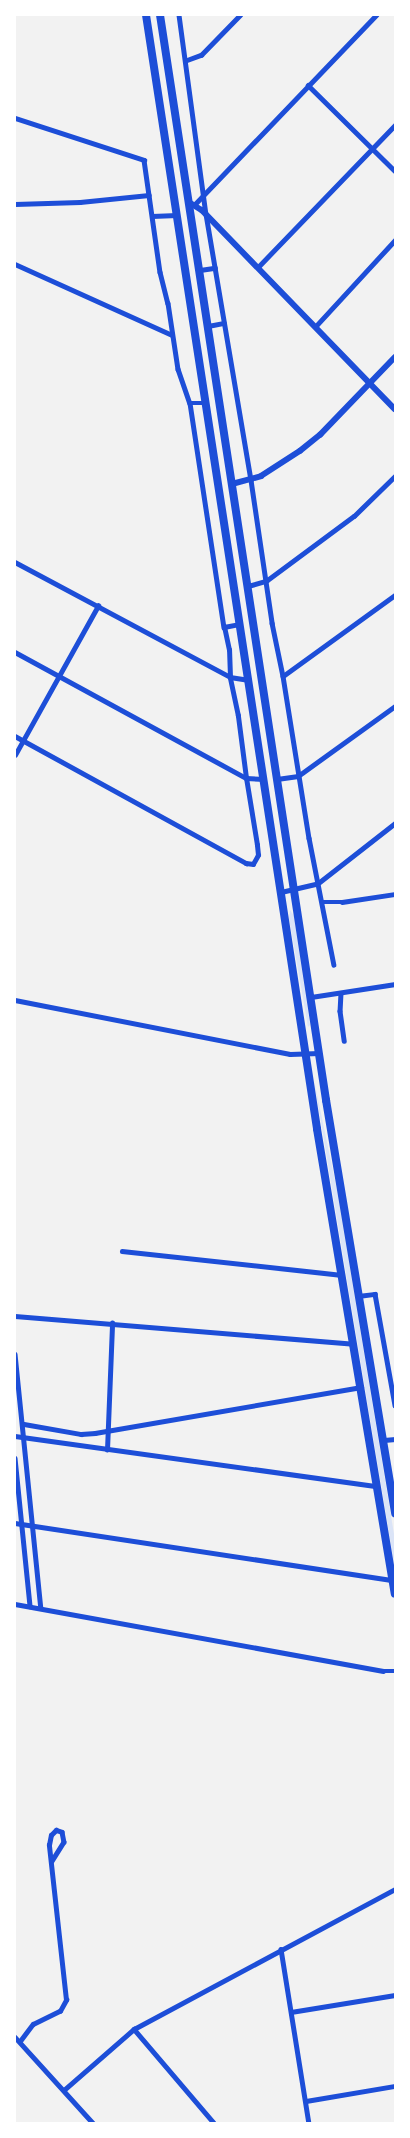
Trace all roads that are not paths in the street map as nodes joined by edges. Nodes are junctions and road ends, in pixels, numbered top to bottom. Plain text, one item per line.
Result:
1 (146, 15) edge
2 (160, 15) edge
3 (179, 15) edge
4 (240, 15) edge
5 (376, 15) edge
6 (187, 60) junction
7 (308, 85) junction
8 (15, 118) edge
9 (395, 125) edge
10 (372, 149) junction
11 (395, 171) edge
12 (148, 195) junction
13 (204, 195) junction
14 (176, 202) junction
15 (191, 203) junction
16 (15, 204) edge
17 (206, 214) junction
18 (178, 215) junction
19 (152, 216) junction
20 (395, 240) edge
21 (15, 264) edge
22 (258, 267) junction
23 (215, 268) junction
24 (200, 270) junction
25 (224, 323) junction
26 (208, 326) junction
27 (314, 327) junction
28 (172, 335) junction
29 (395, 357) edge
30 (370, 383) junction
31 (190, 403) junction
32 (206, 404) junction
33 (395, 409) edge
34 (395, 476) edge
35 (251, 480) junction
36 (232, 484) junction
37 (15, 562) edge
38 (266, 581) junction
39 (248, 586) junction
40 (395, 595) edge
41 (98, 606) junction
42 (240, 624) junction
43 (224, 628) junction
44 (15, 652) edge
45 (58, 676) junction
46 (283, 676) junction
47 (230, 677) junction
48 (249, 680) junction
49 (395, 706) edge
50 (15, 736) edge
51 (22, 740) junction
52 (15, 754) edge
53 (298, 776) junction
54 (246, 778) junction
55 (264, 779) junction
56 (277, 779) junction
57 (395, 823) edge
58 (317, 884) junction
59 (294, 890) junction
60 (281, 892) junction
61 (395, 894) edge
62 (322, 902) junction
63 (334, 965) dead end
64 (395, 984) edge
65 (341, 993) junction
66 (311, 997) junction
67 (15, 1000) edge
68 (344, 1041) dead end
69 (319, 1053) junction
70 (306, 1055) junction
71 (122, 1251) dead end
72 (342, 1275) junction
73 (358, 1296) junction
74 (15, 1316) edge
75 (112, 1323) junction
76 (353, 1344) junction
77 (15, 1354) edge
78 (361, 1387) junction
79 (395, 1405) edge
80 (24, 1424) junction
81 (107, 1430) junction
82 (15, 1436) edge
83 (25, 1438) junction
84 (395, 1438) edge
85 (384, 1440) junction
86 (107, 1450) junction
87 (15, 1458) edge
88 (377, 1486) junction
89 (395, 1513) edge
90 (15, 1523) edge
91 (22, 1524) junction
92 (34, 1526) junction
93 (392, 1580) junction
94 (395, 1594) edge
95 (15, 1604) edge
96 (30, 1606) junction
97 (41, 1608) junction
98 (395, 1672) edge
99 (52, 1862) junction
100 (395, 1889) edge
101 (281, 1949) junction
102 (395, 1995) edge
103 (291, 2012) junction
104 (134, 2030) junction
105 (15, 2037) edge
106 (20, 2041) junction
107 (395, 2086) edge
108 (64, 2090) junction
109 (306, 2101) junction
110 (93, 2123) edge
111 (214, 2123) edge
112 (309, 2123) edge

1 - 14 highway
2 - 15 highway
3 - 6 street
4 - 6 street
5 - 7 street
6 - 13 street
7 - 10 street
7 - 13 street
8 - 12 street
9 - 10 street
10 - 11 street
10 - 22 street
12 - 16 street
12 - 19 street
13 - 15 street
13 - 17 street
14 - 15 street
14 - 18 highway
15 - 17 street
15 - 24 highway
17 - 22 street
17 - 23 street
18 - 19 street
18 - 32 highway
19 - 28 street
20 - 27 street
21 - 28 street
22 - 27 street
23 - 24 street
23 - 25 street
24 - 26 highway
25 - 26 street
25 - 35 street
26 - 36 highway
27 - 30 street
28 - 31 street
29 - 30 street
30 - 33 street
30 - 35 street
31 - 32 street
31 - 43 street
32 - 42 highway
34 - 38 street
35 - 36 street
35 - 38 street
36 - 39 highway
37 - 41 street
38 - 39 street
38 - 46 street
39 - 56 highway
40 - 46 street
41 - 45 street
41 - 47 street
42 - 43 street
42 - 48 highway
43 - 47 street
44 - 45 street
45 - 51 street
45 - 54 street
46 - 53 street
47 - 48 street
47 - 54 street
48 - 55 highway
49 - 53 street
50 - 51 street
51 - 52 street
51 - 54 street
53 - 56 street
53 - 58 street
54 - 55 street
55 - 60 highway
56 - 59 highway
57 - 58 street
58 - 59 street
58 - 62 street
59 - 60 street
59 - 66 highway
60 - 70 highway
61 - 62 street
62 - 63 street
64 - 65 street
65 - 66 street
65 - 68 street
66 - 69 highway
67 - 70 street
69 - 70 street
69 - 73 highway
70 - 72 highway
71 - 72 street
72 - 76 highway
73 - 79 street
73 - 85 highway
74 - 75 street
75 - 76 street
75 - 81 street
76 - 78 highway
77 - 80 street
78 - 81 street
78 - 88 highway
80 - 81 street
80 - 83 street
81 - 86 street
82 - 83 street
83 - 86 street
83 - 92 street
84 - 85 street
85 - 89 highway
86 - 88 street
87 - 91 street
88 - 93 highway
90 - 91 street
91 - 92 street
91 - 96 street
92 - 93 street
92 - 97 street
93 - 94 highway
95 - 96 street
96 - 97 street
97 - 98 street
99 - 99 street
99 - 106 street
100 - 101 street
101 - 103 street
101 - 104 street
102 - 103 street
103 - 109 street
104 - 108 street
104 - 111 street
105 - 106 street
106 - 108 street
107 - 109 street
108 - 110 street
109 - 112 street

